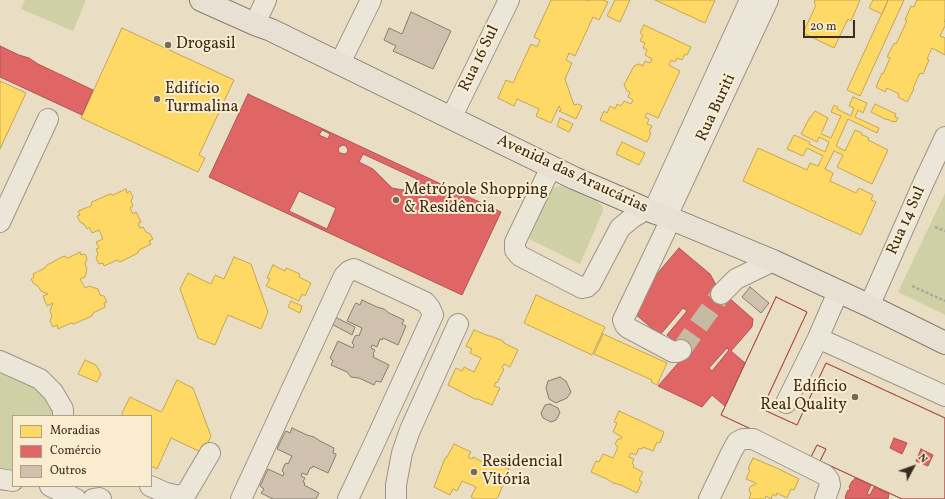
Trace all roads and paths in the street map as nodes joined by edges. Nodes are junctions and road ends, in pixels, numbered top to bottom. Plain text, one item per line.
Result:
1 (201, 0) edge
2 (266, 0) edge
3 (371, 0) edge
4 (509, 0) edge
5 (750, 0) edge
6 (768, 0) edge
7 (257, 25) junction
8 (340, 63) junction
9 (48, 118) dead end
10 (450, 118) junction
11 (945, 137) edge
12 (551, 167) junction
13 (659, 214) junction
14 (0, 222) edge
15 (935, 227) dead end
16 (945, 232) edge
17 (773, 261) junction
18 (912, 286) dead end
19 (838, 292) junction
20 (722, 294) tunnel mouth
21 (945, 301) edge
22 (868, 305) junction
23 (458, 324) dead end
24 (818, 338) junction
25 (945, 343) edge
26 (681, 350) dead end
27 (0, 361) edge
28 (945, 396) edge
29 (786, 403) dead end
30 (63, 415) edge
31 (210, 453) dead end
32 (0, 479) edge
33 (12, 481) edge
34 (52, 487) edge
35 (152, 487) edge
36 (76, 499) edge
37 (93, 499) edge
38 (101, 499) edge
39 (241, 499) edge
40 (348, 499) edge
41 (396, 499) edge
42 (709, 499) edge
43 (825, 499) edge

1 - 7 main road, Avenida das Araucárias
2 - 7 street
3 - 8 street
4 - 10 street, Rua 16 Sul
5 - 13 street, Rua Buriti
6 - 13 street, Rua Buriti
7 - 8 main road, Avenida das Araucárias
8 - 10 main road, Avenida das Araucárias
9 - 14 street
10 - 12 main road, Avenida das Araucárias
11 - 22 street, Rua 14 Sul
12 - 13 main road, Avenida das Araucárias
12 - 13 street
13 - 17 main road, Avenida das Araucárias
13 - 26 street
15 - 16 path
17 - 19 main road, Avenida das Araucárias
17 - 20 street
18 - 21 path
19 - 22 main road, Avenida das Araucárias
19 - 24 street
22 - 25 main road, Avenida das Araucárias
23 - 41 street
24 - 28 street
24 - 29 street
27 - 30 street
31 - 35 street
32 - 33 street
34 - 36 street
37 - 38 street
39 - 40 street
42 - 43 street

